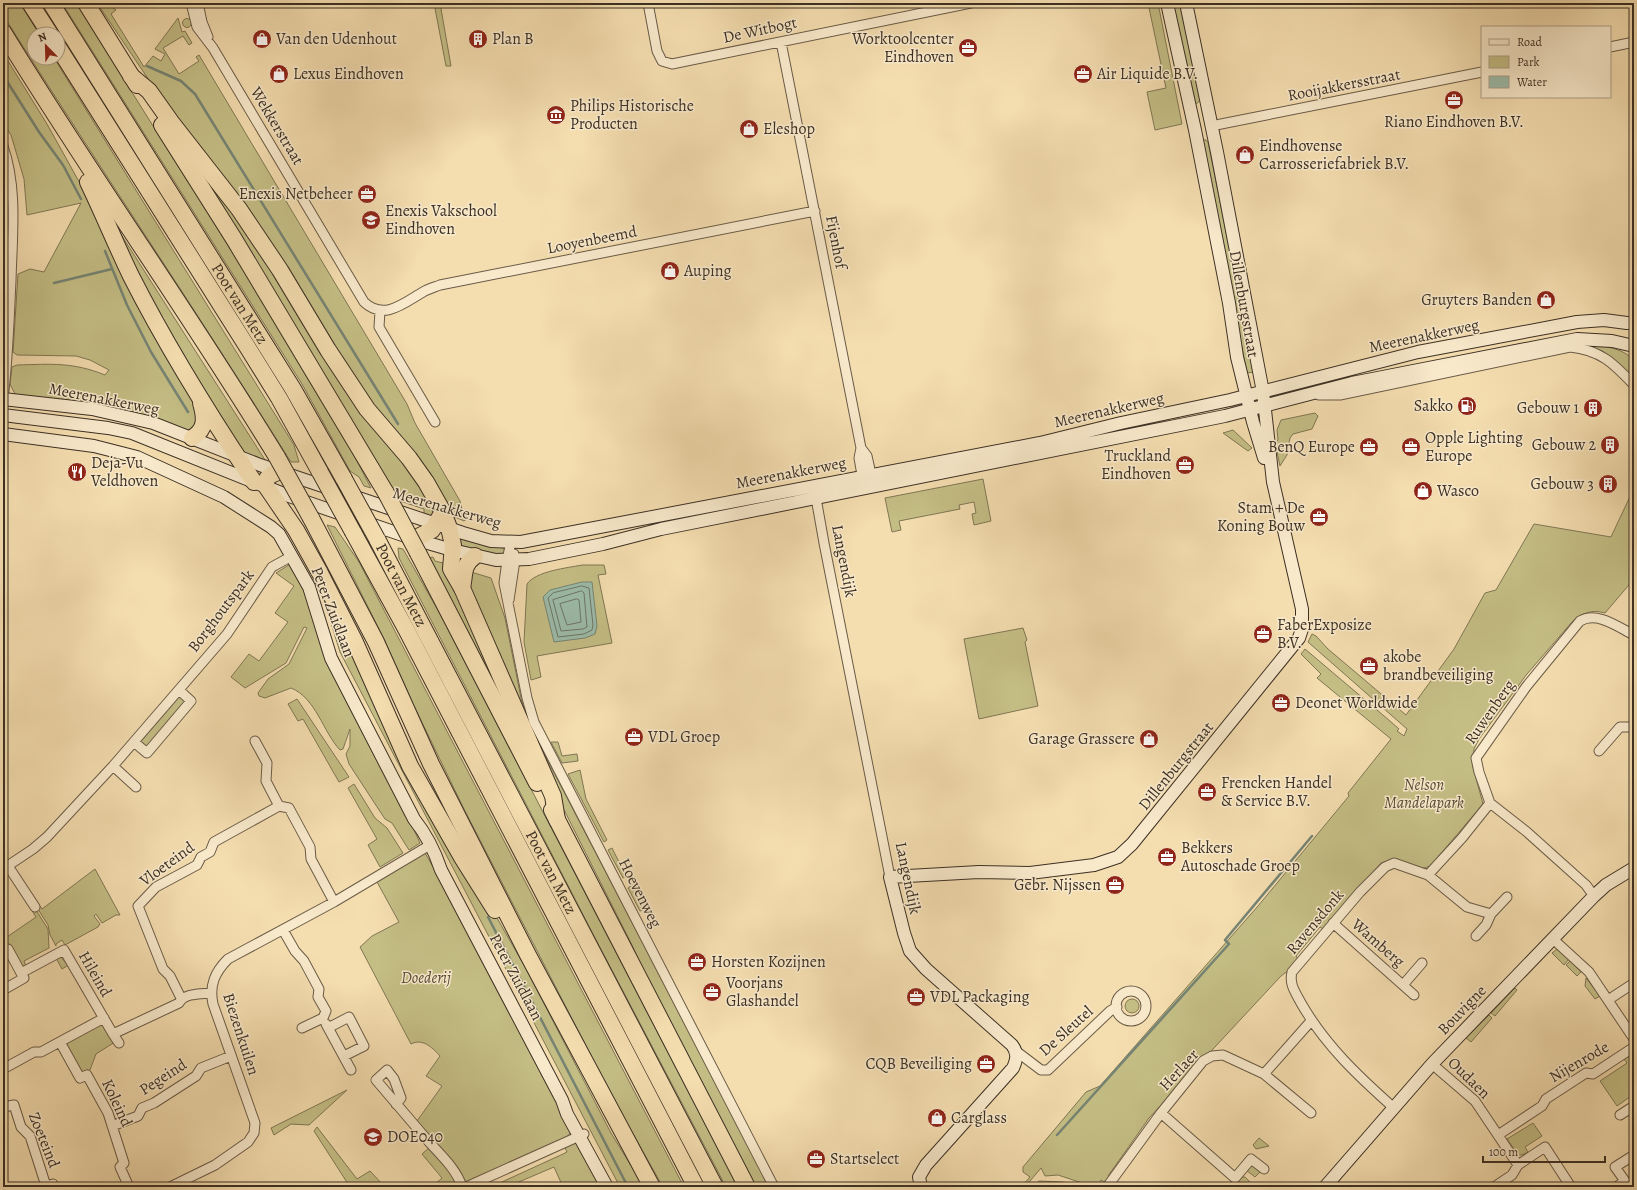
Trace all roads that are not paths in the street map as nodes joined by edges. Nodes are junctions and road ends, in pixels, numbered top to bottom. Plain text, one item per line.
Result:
1 (30, 3) edge
2 (52, 3) edge
3 (86, 3) edge
4 (192, 3) edge
5 (198, 3) edge
6 (648, 3) edge
7 (971, 3) edge
8 (1167, 3) edge
9 (1186, 3) edge
10 (45, 26) edge
11 (3, 32) edge
12 (781, 42) junction
13 (1634, 42) edge
14 (1611, 47) edge
15 (213, 48) junction
16 (66, 60) edge
17 (1481, 72) edge
18 (132, 76) junction
19 (1211, 126) junction
20 (1195, 130) junction
21 (3, 146) edge
22 (76, 149) junction
23 (814, 211) junction
24 (380, 311) junction
25 (1596, 321) junction
26 (1634, 323) edge
27 (1634, 330) edge
28 (1604, 342) junction
29 (1634, 346) edge
30 (1634, 353) edge
31 (1634, 384) edge
32 (1263, 392) junction
33 (1310, 394) junction
34 (199, 395) junction
35 (1246, 396) junction
36 (3, 399) edge
37 (1264, 407) junction
38 (1250, 410) junction
39 (3, 415) edge
40 (435, 422) dead end
41 (3, 434) edge
42 (192, 438) junction
43 (238, 457) junction
44 (279, 464) junction
45 (867, 475) junction
46 (1273, 482) junction
47 (260, 484) junction
48 (816, 498) junction
49 (443, 521) junction
50 (511, 542) junction
51 (416, 546) junction
52 (452, 550) junction
53 (292, 556) junction
54 (475, 556) junction
55 (511, 560) junction
56 (462, 588) junction
57 (1634, 635) edge
58 (179, 690) junction
59 (1634, 727) edge
60 (255, 741) dead end
61 (134, 742) junction
62 (1599, 751) dead end
63 (113, 766) junction
64 (136, 787) dead end
65 (1490, 803) junction
66 (279, 806) junction
67 (557, 820) junction
68 (427, 846) junction
69 (5, 867) edge
70 (1634, 868) edge
71 (1428, 875) junction
72 (890, 877) junction
73 (1594, 896) junction
74 (1506, 897) dead end
75 (334, 902) junction
76 (36, 907) dead end
77 (1491, 914) junction
78 (1332, 923) junction
79 (283, 930) junction
80 (1476, 936) dead end
81 (1554, 939) junction
82 (8, 949) dead end
83 (528, 955) junction
84 (1422, 963) dead end
85 (21, 972) junction
86 (1634, 983) edge
87 (1404, 985) junction
88 (3, 990) edge
89 (211, 993) junction
90 (1414, 994) dead end
91 (181, 998) junction
92 (1608, 1000) junction
93 (1117, 1007) dead end
94 (104, 1018) junction
95 (323, 1018) junction
96 (1311, 1021) junction
97 (302, 1028) dead end
98 (328, 1028) junction
99 (113, 1034) junction
100 (1634, 1039) edge
101 (60, 1042) junction
102 (119, 1043) dead end
103 (1634, 1047) edge
104 (1016, 1051) junction
105 (231, 1056) junction
106 (344, 1056) junction
107 (1432, 1064) junction
108 (3, 1069) edge
109 (351, 1070) dead end
110 (1264, 1074) junction
111 (396, 1104) dead end
112 (1634, 1106) edge
113 (3, 1107) edge
114 (1394, 1108) junction
115 (1161, 1113) junction
116 (1311, 1113) dead end
117 (1620, 1116) dead end
118 (112, 1126) junction
119 (582, 1135) junction
120 (1498, 1135) junction
121 (1634, 1155) edge
122 (1518, 1165) junction
123 (1264, 1169) dead end
124 (54, 1187) edge
125 (129, 1187) edge
126 (170, 1187) edge
127 (462, 1187) edge
128 (466, 1187) edge
129 (607, 1187) edge
130 (652, 1187) edge
131 (696, 1187) edge
132 (715, 1187) edge
133 (747, 1187) edge
134 (774, 1187) edge
135 (921, 1187) edge
136 (1107, 1187) edge
137 (1325, 1187) edge
138 (1494, 1187) edge
139 (1571, 1187) edge
140 (1616, 1187) edge

1 - 10 highway
2 - 132 highway, Poot van Metz, bridge
3 - 18 highway, Poot van Metz
4 - 15 street, Wekkerstraat
5 - 15 street, Wekkerstraat
6 - 12 street, De Witbogt
7 - 12 street, De Witbogt
8 - 20 street, Dillenburgstraat
9 - 19 street, Dillenburgstraat
11 - 22 highway
12 - 23 street, Fijenhof
13 - 14 street
15 - 24 street, Wekkerstraat
16 - 131 highway, Poot van Metz, bridge
17 - 19 street, Rooijakkersstraat
18 - 49 highway
18 - 51 highway, Poot van Metz, bridge
19 - 20 street
19 - 32 street, Dillenburgstraat
20 - 35 street, Dillenburgstraat
21 - 36 street
22 - 34 highway
22 - 44 highway
23 - 24 street, Looyenbeemd
23 - 45 street, Fijenhof
24 - 40 street
25 - 26 street, Meerenakkerweg
25 - 27 street, Meerenakkerweg
25 - 32 street, Meerenakkerweg
28 - 29 street, Meerenakkerweg
28 - 30 street, Meerenakkerweg
28 - 33 street, Meerenakkerweg
31 - 33 street, Meerenakkerweg
32 - 35 street, Meerenakkerweg
32 - 37 street, Dillenburgstraat
33 - 37 street, Meerenakkerweg
34 - 42 highway
34 - 43 highway
35 - 38 street, Dillenburgstraat
35 - 45 street, Meerenakkerweg
36 - 42 street, Meerenakkerweg
37 - 38 street, Meerenakkerweg
37 - 46 street, Dillenburgstraat
38 - 46 street, Dillenburgstraat
38 - 48 street, Meerenakkerweg
39 - 47 street, Meerenakkerweg
41 - 53 street, Peter Zuidlaan
42 - 43 street, Meerenakkerweg
43 - 44 street, Meerenakkerweg
43 - 47 highway
44 - 47 highway
44 - 49 street, Meerenakkerweg
44 - 83 highway, bridge
45 - 50 street, Meerenakkerweg
46 - 72 street, Dillenburgstraat
47 - 51 street, Meerenakkerweg
47 - 83 highway
48 - 55 street, Meerenakkerweg
48 - 72 street, Langendijk
49 - 50 street, Meerenakkerweg
49 - 51 highway
49 - 52 highway
50 - 55 street, Hoevenweg
51 - 52 street, Meerenakkerweg
51 - 67 highway, Poot van Metz
52 - 54 street, Meerenakkerweg
52 - 56 highway
53 - 58 street, Borghoutspark
53 - 68 street, Peter Zuidlaan
54 - 55 street, Meerenakkerweg
54 - 56 highway
55 - 134 street, Hoevenweg
56 - 67 highway
57 - 65 street, Ruwenberg
58 - 61 street, Borghoutspark
58 - 61 street
59 - 62 street
60 - 66 street
61 - 63 street, Borghoutspark
63 - 64 street
63 - 69 street, Borghoutspark
65 - 71 street
65 - 73 street
66 - 75 street
66 - 91 street, Vloeteind
67 - 133 highway, Poot van Metz
68 - 75 street, Biezenkuilen
68 - 119 street, Peter Zuidlaan
69 - 76 street, Borghoutspark
70 - 73 street, Bouvigne
71 - 77 street, Ravensdonk
71 - 78 street, Ravensdonk
72 - 104 street, Langendijk
73 - 81 street, Bouvigne
74 - 77 street
75 - 79 street, Biezenkuilen
77 - 80 street
78 - 87 street, Wamberg
78 - 96 street, Ravensdonk
79 - 89 street, Biezenkuilen
79 - 95 street
81 - 92 street
81 - 107 street, Bouvigne
82 - 85 street
83 - 130 highway
84 - 87 street, Wamberg
85 - 88 street, Hileind
85 - 94 street, Hileind
86 - 92 street
87 - 90 street, Wamberg
89 - 91 street
89 - 105 street, Biezenkuilen
91 - 99 street
92 - 100 street
93 - 104 street, De Sleutel
94 - 99 street, Hileind
94 - 101 street
95 - 97 street
95 - 98 street
96 - 110 street
96 - 114 street, Ravensdonk
98 - 106 street
98 - 106 street
99 - 102 street, Hileind
101 - 108 street
101 - 118 street, Koleind
103 - 120 street, Nijenrode
104 - 135 street
105 - 118 street, Pegeind
105 - 126 street, Biezenkuilen
106 - 109 street
107 - 114 street, Bouvigne
107 - 120 street, Oudaen
110 - 115 street, Herlaer
110 - 116 street, Herlaer
111 - 127 street
112 - 117 street
113 - 124 street, Zoeteind
114 - 137 street, Bouvigne
115 - 123 street
115 - 136 street, Herlaer
118 - 125 street, Koleind
119 - 128 street
119 - 129 street, Peter Zuidlaan
120 - 122 street, Oudaen
121 - 140 street
122 - 138 street
122 - 139 street

